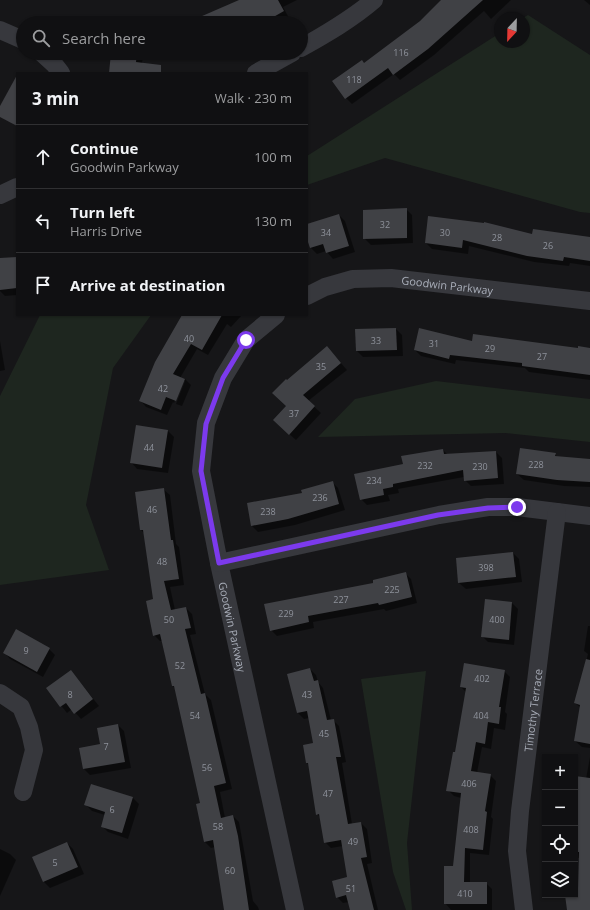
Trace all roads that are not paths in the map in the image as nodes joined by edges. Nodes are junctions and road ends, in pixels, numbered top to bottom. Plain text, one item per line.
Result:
1 (374, 0) edge
2 (0, 30) edge
3 (16, 37) edge
4 (308, 44) edge
5 (50, 60) edge
6 (279, 60) edge
7 (60, 72) edge
8 (258, 72) edge
9 (16, 187) edge
10 (0, 195) edge
11 (308, 295) edge
12 (590, 301) edge
13 (275, 316) edge
14 (557, 512) junction
15 (590, 516) edge
16 (219, 563) junction
17 (0, 693) edge
18 (23, 792) dead end
19 (295, 910) edge
20 (524, 910) edge

1 - 4 street
2 - 3 street
5 - 7 street
6 - 8 street
9 - 10 street
11 - 12 street, Goodwin Parkway
13 - 16 street, Goodwin Parkway
14 - 15 street
14 - 16 street
14 - 20 street, Timothy Terrace
16 - 19 street, Goodwin Parkway
17 - 18 street

